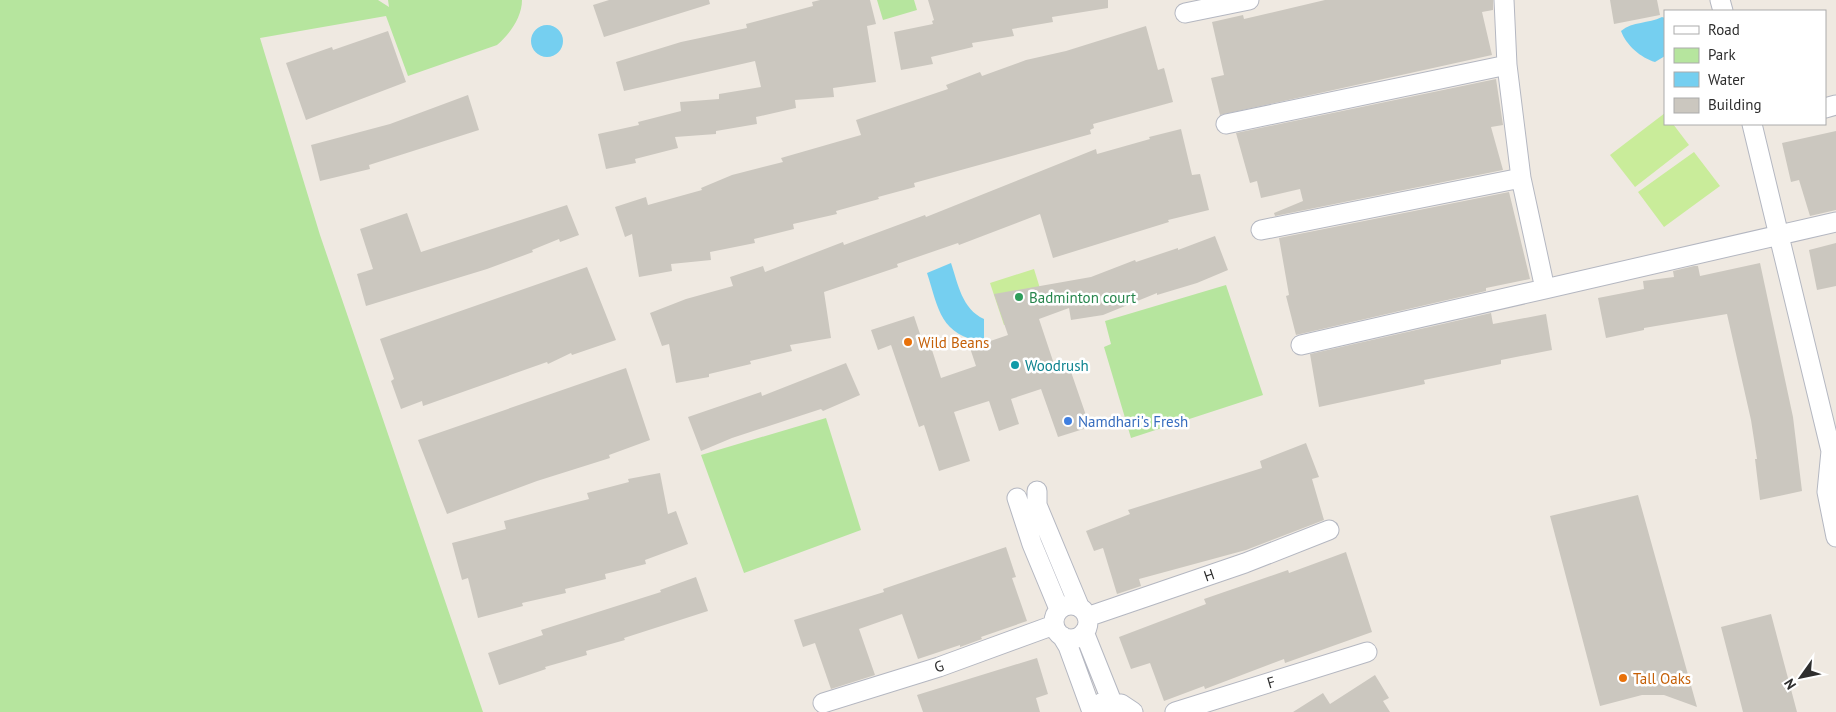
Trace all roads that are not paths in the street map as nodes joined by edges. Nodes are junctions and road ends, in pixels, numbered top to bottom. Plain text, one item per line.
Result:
1 (1249, 0) edge
2 (1504, 0) edge
3 (1185, 13) dead end
4 (1507, 66) junction
5 (1226, 124) dead end
6 (1755, 125) edge
7 (1521, 178) junction
8 (1836, 222) edge
9 (1262, 230) dead end
10 (1781, 236) junction
11 (1545, 289) junction
12 (1301, 345) dead end
13 (1834, 456) edge
14 (1037, 491) dead end
15 (1017, 498) dead end
16 (1329, 530) dead end
17 (1836, 537) edge
18 (1083, 618) junction
19 (1058, 624) junction
20 (1367, 652) dead end
21 (1112, 702) junction
22 (823, 704) dead end
23 (1090, 710) edge
24 (1133, 712) edge
25 (1175, 712) edge

1 - 3 street
2 - 4 street
4 - 5 street
4 - 7 street
6 - 10 street
7 - 9 street
7 - 11 street
8 - 10 street
10 - 11 street
10 - 13 street
11 - 12 street
13 - 17 street
14 - 18 street
15 - 19 street
16 - 18 street, H
18 - 19 street
18 - 19 street
18 - 21 street
19 - 22 street, G
19 - 23 street
20 - 25 street, F
21 - 23 street
21 - 24 street

